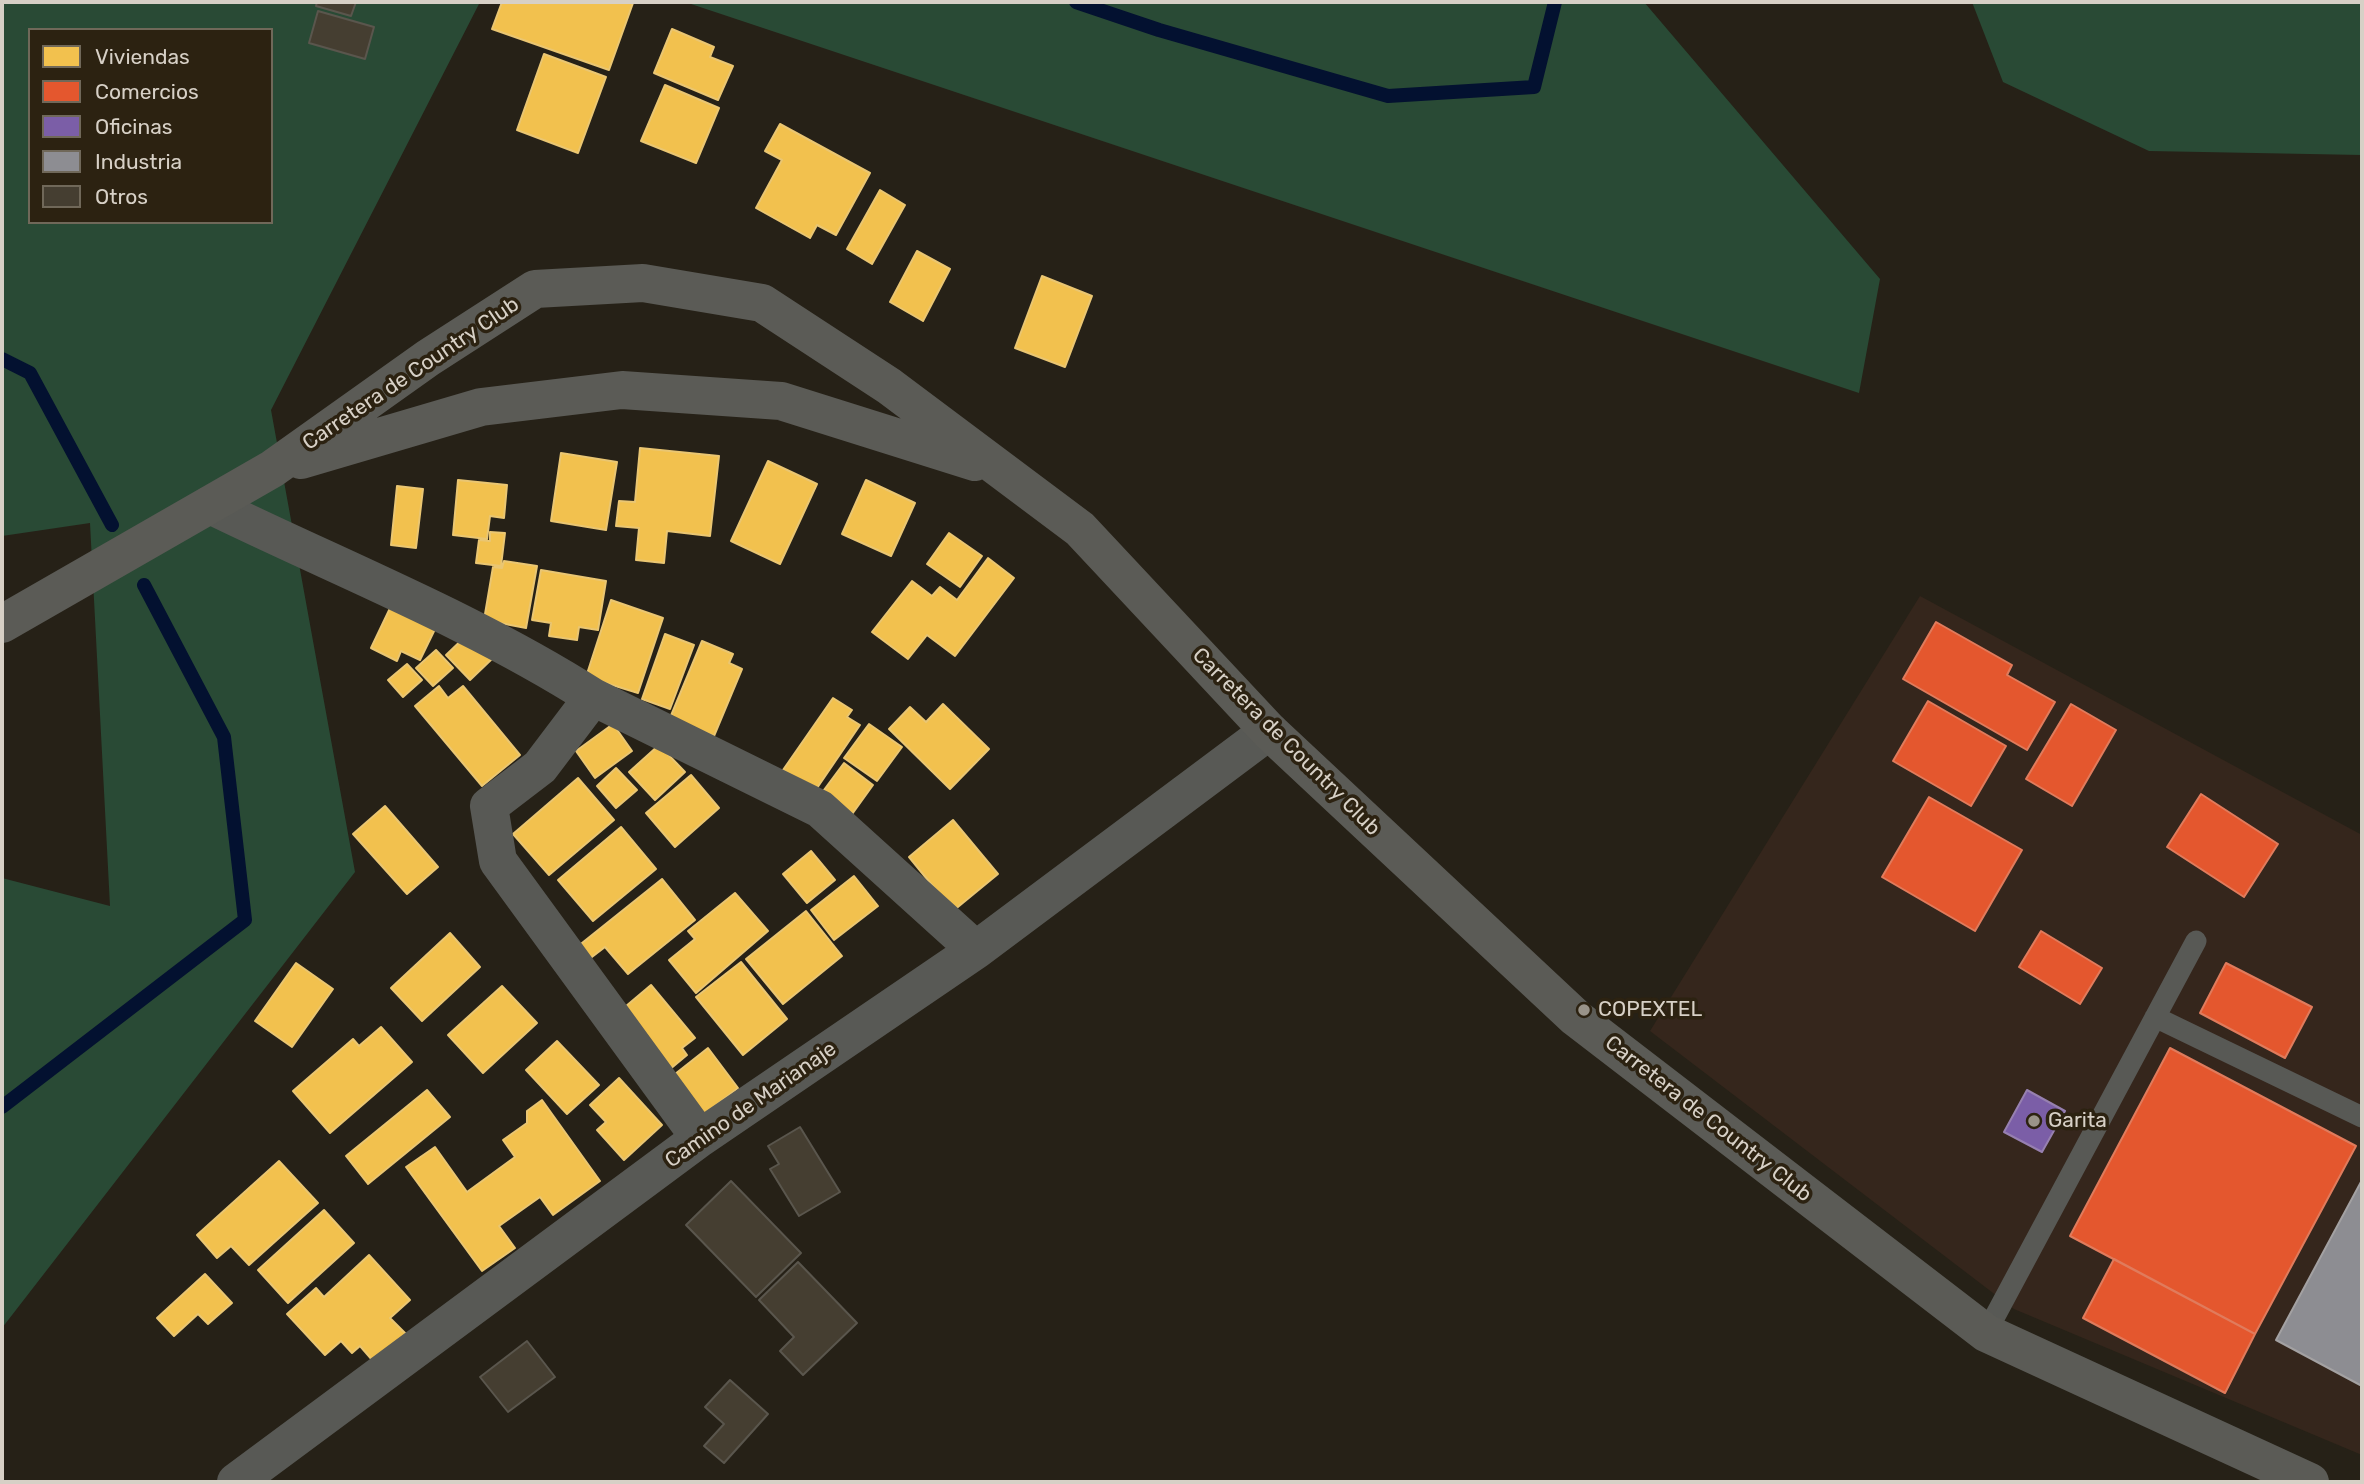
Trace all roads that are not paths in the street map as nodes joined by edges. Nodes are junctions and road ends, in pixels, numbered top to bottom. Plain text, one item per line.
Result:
1 (272, 469) junction
2 (1002, 471) junction
3 (210, 505) junction
4 (2, 624) edge
5 (593, 697) junction
6 (1269, 731) junction
7 (2196, 941) dead end
8 (976, 950) junction
9 (2155, 1017) junction
10 (2362, 1117) edge
11 (700, 1138) junction
12 (1986, 1333) junction
13 (236, 1482) edge
14 (2310, 1482) edge

1 - 2 street, Carretera de Country Club
1 - 2 street, Carretera de Country Club
1 - 3 street, Carretera de Country Club
2 - 6 street, Carretera de Country Club
3 - 4 street, Carretera de Country Club
3 - 5 street
5 - 8 street
5 - 11 street
6 - 8 street, Camino de Marianaje
6 - 12 street, Carretera de Country Club
7 - 9 lane
8 - 11 street, Camino de Marianaje
9 - 10 lane
9 - 12 lane
11 - 13 street, Camino de Marianaje
12 - 14 street, Carretera de Country Club

